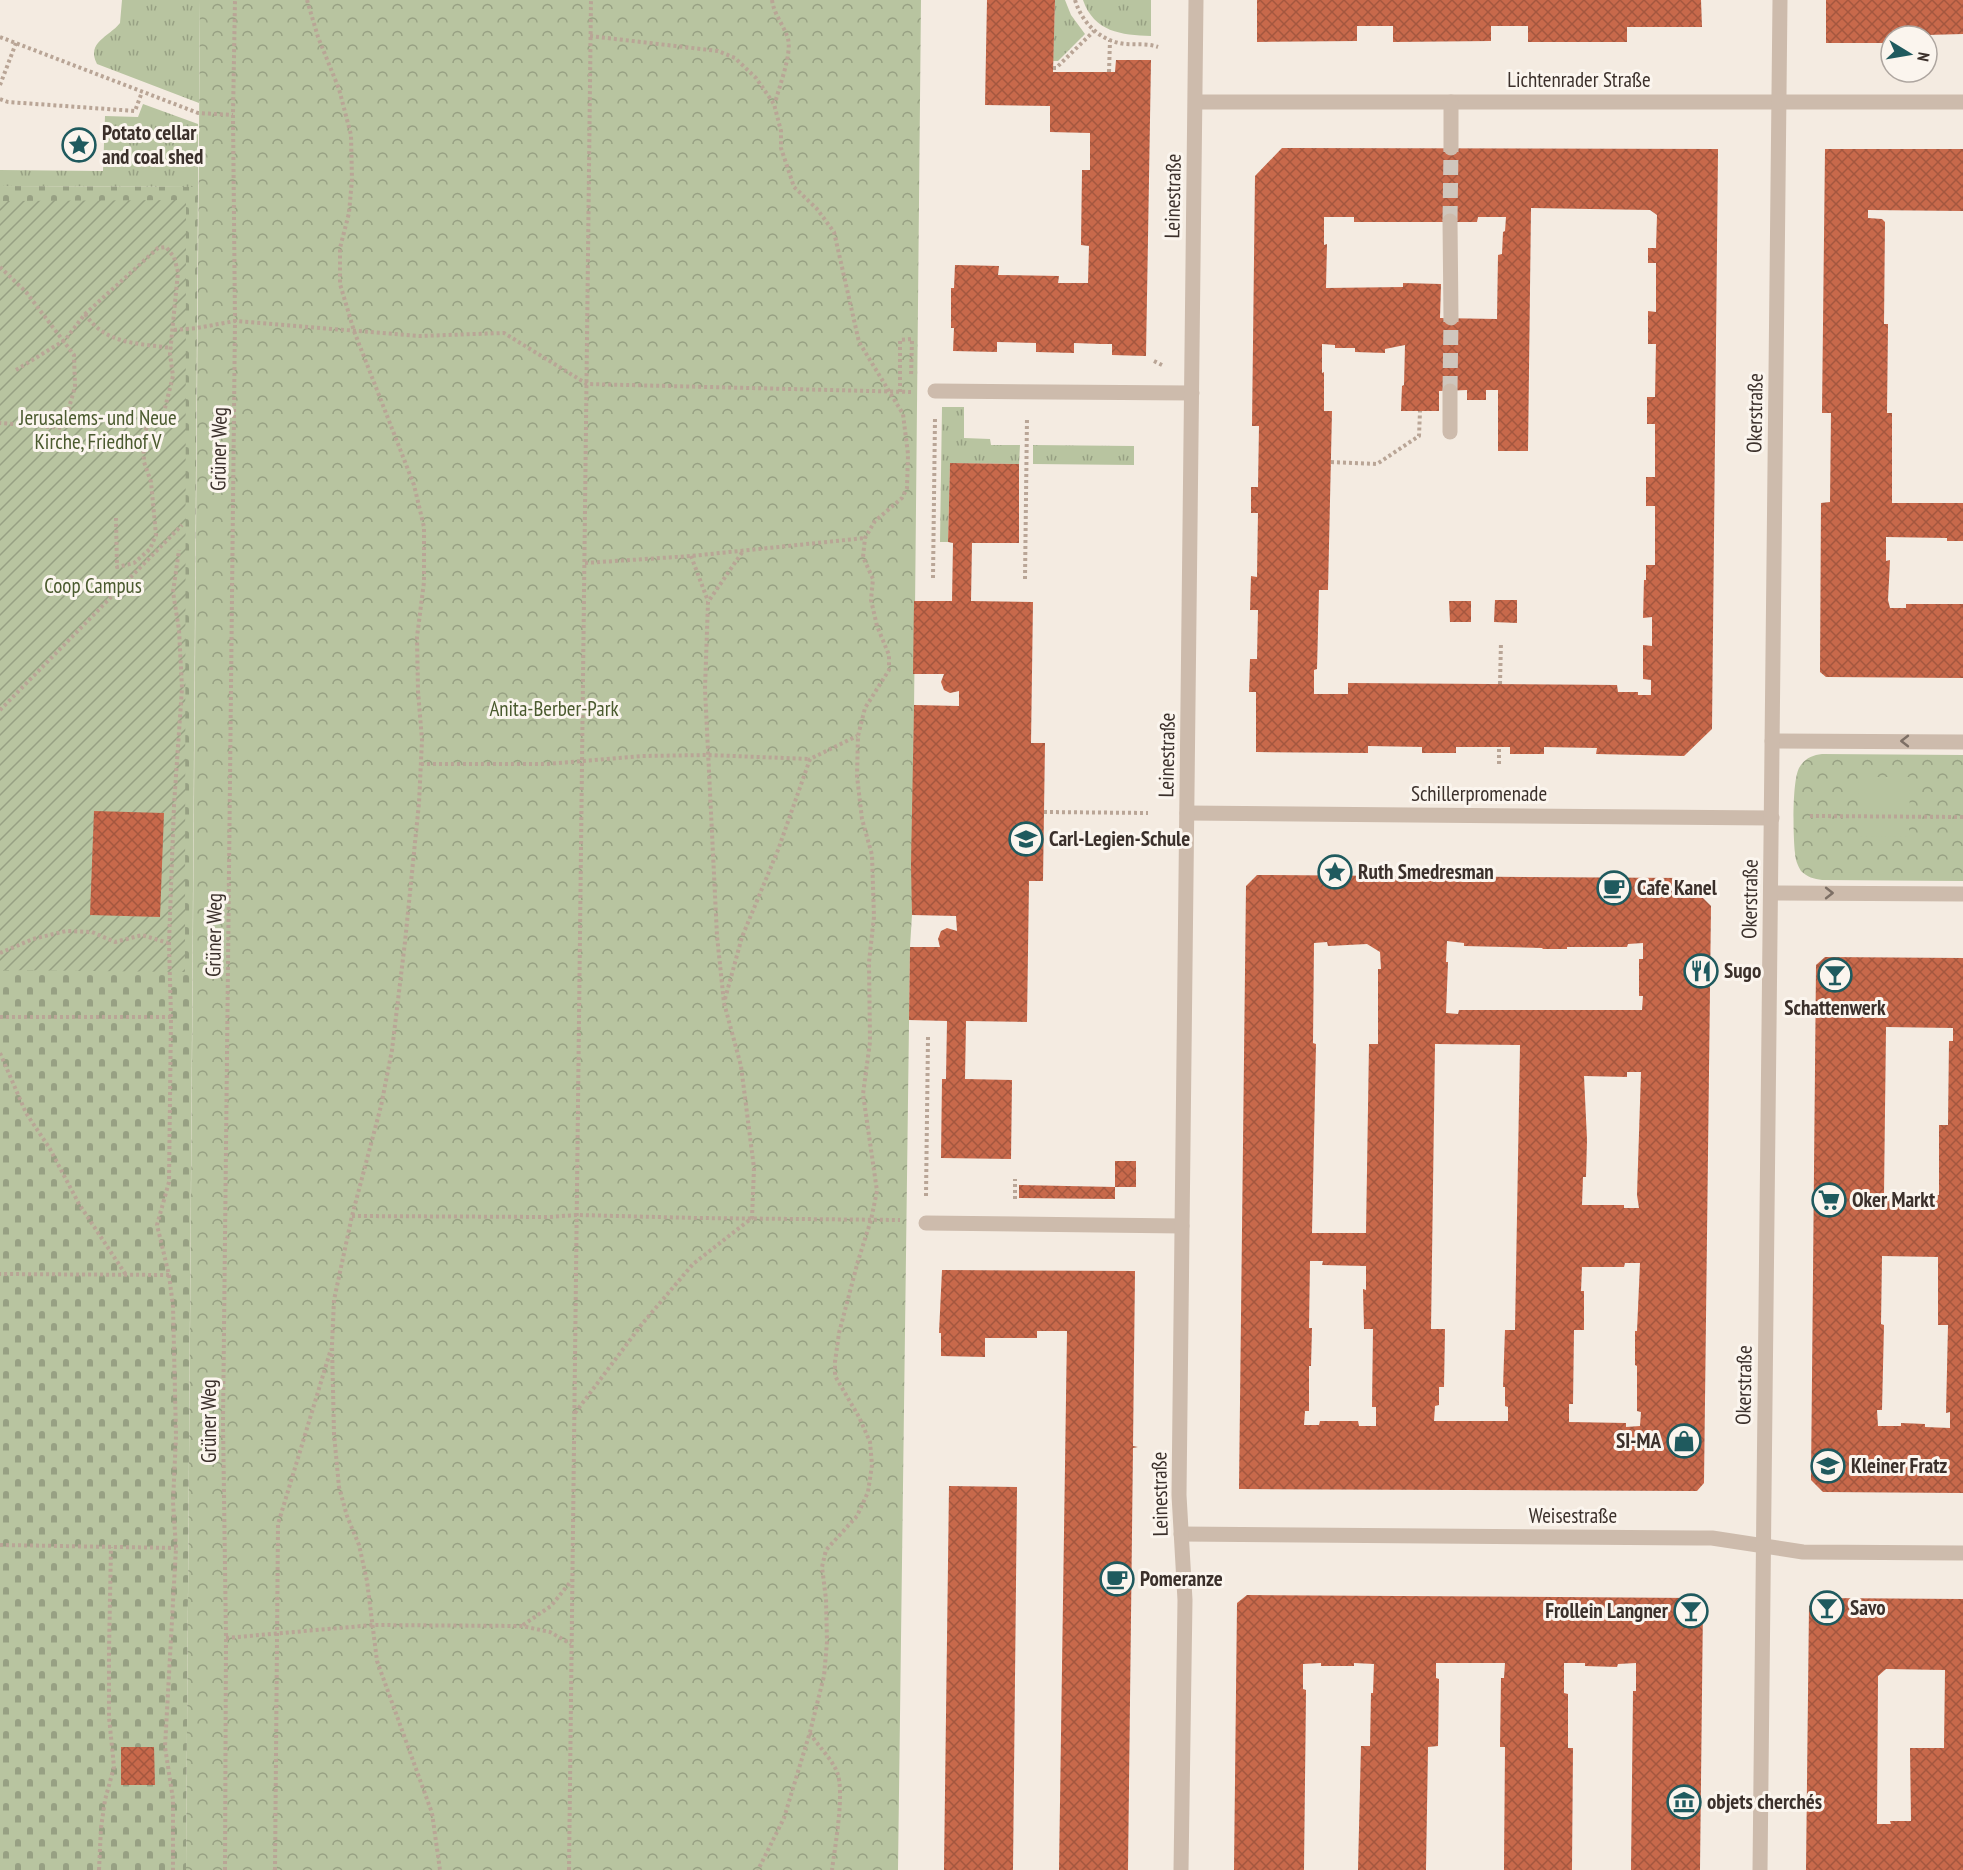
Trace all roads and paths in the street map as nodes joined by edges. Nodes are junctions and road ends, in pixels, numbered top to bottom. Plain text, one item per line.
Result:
1 (235, 0) edge
2 (307, 0) edge
3 (591, 0) edge
4 (772, 0) edge
5 (1075, 0) edge
6 (1196, 0) edge
7 (1780, 0) edge
8 (1094, 31) junction
9 (590, 36) junction
10 (0, 37) edge
11 (1110, 40) junction
12 (16, 43) junction
13 (1158, 47) dead end
14 (1053, 69) dead end
15 (1110, 72) dead end
16 (0, 84) edge
17 (142, 92) junction
18 (0, 99) edge
19 (1779, 101) junction
20 (1196, 102) junction
21 (1451, 102) junction
22 (1963, 102) edge
23 (774, 104) junction
24 (233, 115) junction
25 (1451, 148) tunnel mouth
26 (1450, 221) tunnel mouth
27 (0, 267) edge
28 (85, 314) junction
29 (1451, 318) tunnel mouth
30 (235, 321) junction
31 (174, 330) junction
32 (354, 331) junction
33 (65, 340) junction
34 (171, 348) junction
35 (16, 370) dead end
36 (911, 382) dead end
37 (587, 384) junction
38 (935, 391) joint
39 (1027, 391) junction
40 (1450, 391) tunnel mouth
41 (889, 392) junction
42 (1192, 393) junction
43 (1419, 411) dead end
44 (0, 424) edge
45 (1450, 432) dead end
46 (1330, 462) dead end
47 (116, 518) dead end
48 (182, 525) dead end
49 (866, 538) junction
50 (179, 550) dead end
51 (743, 551) junction
52 (692, 556) junction
53 (585, 563) junction
54 (933, 578) dead end
55 (1025, 579) dead end
56 (708, 602) junction
57 (1501, 642) dead end
58 (1500, 684) dead end
59 (0, 710) edge
60 (858, 736) junction
61 (1772, 741) junction
62 (1963, 742) edge
63 (1499, 747) dead end
64 (708, 755) junction
65 (810, 759) junction
66 (582, 762) junction
67 (421, 764) junction
68 (1499, 764) dead end
69 (1044, 812) dead end
70 (1148, 813) dead end
71 (1187, 813) junction
72 (1810, 816) dead end
73 (1963, 817) edge
74 (1772, 818) junction
75 (1771, 893) junction
76 (1963, 894) edge
77 (169, 943) junction
78 (0, 953) edge
79 (724, 1003) junction
80 (0, 1017) edge
81 (171, 1017) junction
82 (928, 1037) dead end
83 (0, 1053) edge
84 (577, 1215) junction
85 (352, 1216) junction
86 (752, 1218) junction
87 (871, 1220) junction
88 (907, 1220) dead end
89 (926, 1222) joint
90 (1182, 1226) junction
91 (0, 1274) edge
92 (126, 1275) junction
93 (170, 1275) junction
94 (332, 1345) junction
95 (574, 1413) junction
96 (1181, 1534) junction
97 (0, 1545) edge
98 (111, 1546) junction
99 (1764, 1546) junction
100 (176, 1548) junction
101 (1963, 1553) edge
102 (573, 1579) junction
103 (373, 1625) junction
104 (522, 1626) junction
105 (278, 1634) junction
106 (226, 1638) junction
107 (572, 1645) junction
108 (810, 1732) junction
109 (99, 1870) edge
110 (173, 1870) edge
111 (225, 1870) edge
112 (275, 1870) edge
113 (440, 1870) edge
114 (570, 1870) edge
115 (758, 1870) edge
116 (832, 1870) edge
117 (1181, 1870) edge
118 (1760, 1870) edge

1 - 24 path, Grüner Weg
2 - 32 path
3 - 9 path
4 - 23 path
5 - 8 path
6 - 20 street, Leinestraße
7 - 19 street, Okerstraße
8 - 11 path
8 - 14 path
9 - 23 path
9 - 37 path
10 - 12 path
11 - 13 path
11 - 15 path
12 - 16 path
12 - 17 path
17 - 18 path
17 - 24 path
19 - 21 street, Lichtenrader Straße
19 - 22 street, Lichtenrader Straße
19 - 61 street, Okerstraße
20 - 21 street, Lichtenrader Straße
20 - 42 street, Leinestraße
21 - 25 street
23 - 41 path
24 - 30 path, Grüner Weg
26 - 29 street
27 - 33 path
28 - 31 path
28 - 33 path
28 - 34 path
30 - 31 path
30 - 32 path
30 - 106 path, Grüner Weg
31 - 34 path
32 - 37 path
32 - 67 path
33 - 35 path
33 - 44 path
34 - 47 path
36 - 41 path
37 - 41 path
37 - 53 path
38 - 39 street
38 - 54 path
39 - 42 street
39 - 55 path
40 - 45 street
41 - 49 path
42 - 71 street, Leinestraße
43 - 46 path
48 - 59 path
49 - 51 path
49 - 60 path
50 - 77 path
51 - 52 path
51 - 56 path
52 - 53 path
52 - 56 path
53 - 66 path
56 - 64 path
57 - 58 path
60 - 65 path
60 - 87 path
62 -> 61 street
61 - 74 street, Okerstraße
63 - 68 path
64 - 65 path
64 - 66 path
64 - 79 path
65 - 79 path
66 - 67 path
66 - 84 path
67 - 85 path
69 - 70 path
71 - 74 street, Schillerpromenade
71 - 90 street, Leinestraße
72 - 73 path
74 - 75 street, Okerstraße
75 -> 76 street
75 - 99 street, Okerstraße
77 - 78 path
77 - 81 path
79 - 86 path
80 - 81 path
81 - 93 path
82 - 89 path
83 - 92 path
84 - 85 path
84 - 86 path
84 - 95 path
85 - 94 path
86 - 87 path
86 - 95 path
87 - 88 path
87 - 108 path
89 - 90 street
90 - 96 street, Leinestraße
91 - 92 path
92 - 93 path
93 - 100 path
94 - 103 path
94 - 105 path
95 - 102 path
96 - 99 street, Weisestraße
96 - 117 street, Leinestraße
97 - 98 path
98 - 100 path
98 - 109 path
99 - 101 street, Weisestraße
99 - 118 street, Okerstraße
100 - 110 path
102 - 104 path
102 - 107 path
103 - 104 path
103 - 105 path
103 - 113 path
104 - 107 path
105 - 106 path
105 - 112 path
106 - 111 path, Grüner Weg
107 - 114 path
108 - 115 path
108 - 116 path

